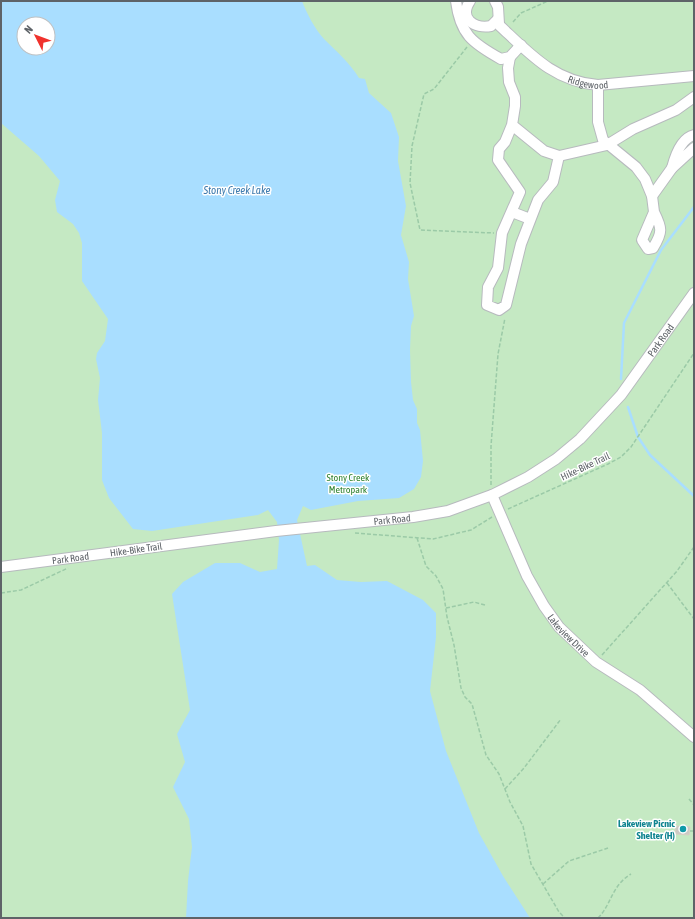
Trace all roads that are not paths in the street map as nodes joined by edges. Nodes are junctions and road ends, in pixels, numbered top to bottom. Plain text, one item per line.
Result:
1 (456, 1) edge
2 (470, 1) edge
3 (495, 1) edge
4 (496, 23) junction
5 (521, 45) junction
6 (506, 58) junction
7 (694, 76) edge
8 (598, 85) junction
9 (694, 97) edge
10 (512, 125) junction
11 (694, 135) edge
12 (607, 145) junction
13 (694, 148) edge
14 (559, 156) junction
15 (672, 168) junction
16 (652, 196) junction
17 (512, 212) junction
18 (654, 212) dead end
19 (530, 219) junction
20 (694, 293) edge
21 (492, 495) junction
22 (1, 567) edge
23 (694, 737) edge

1 - 6 street
2 - 4 street
3 - 4 street
4 - 5 street, Ridgewood
5 - 6 street
5 - 8 street, Ridgewood
6 - 10 street
7 - 8 street, Ridgewood
8 - 12 street
9 - 12 street
10 - 14 street
10 - 17 street
11 - 15 street
12 - 14 street
12 - 16 street
13 - 15 street
14 - 19 street
15 - 16 street
16 - 18 street
17 - 19 street
17 - 19 street
20 - 21 street, Park Road
21 - 22 street, Park Road
21 - 23 street, Lakeview Drive

